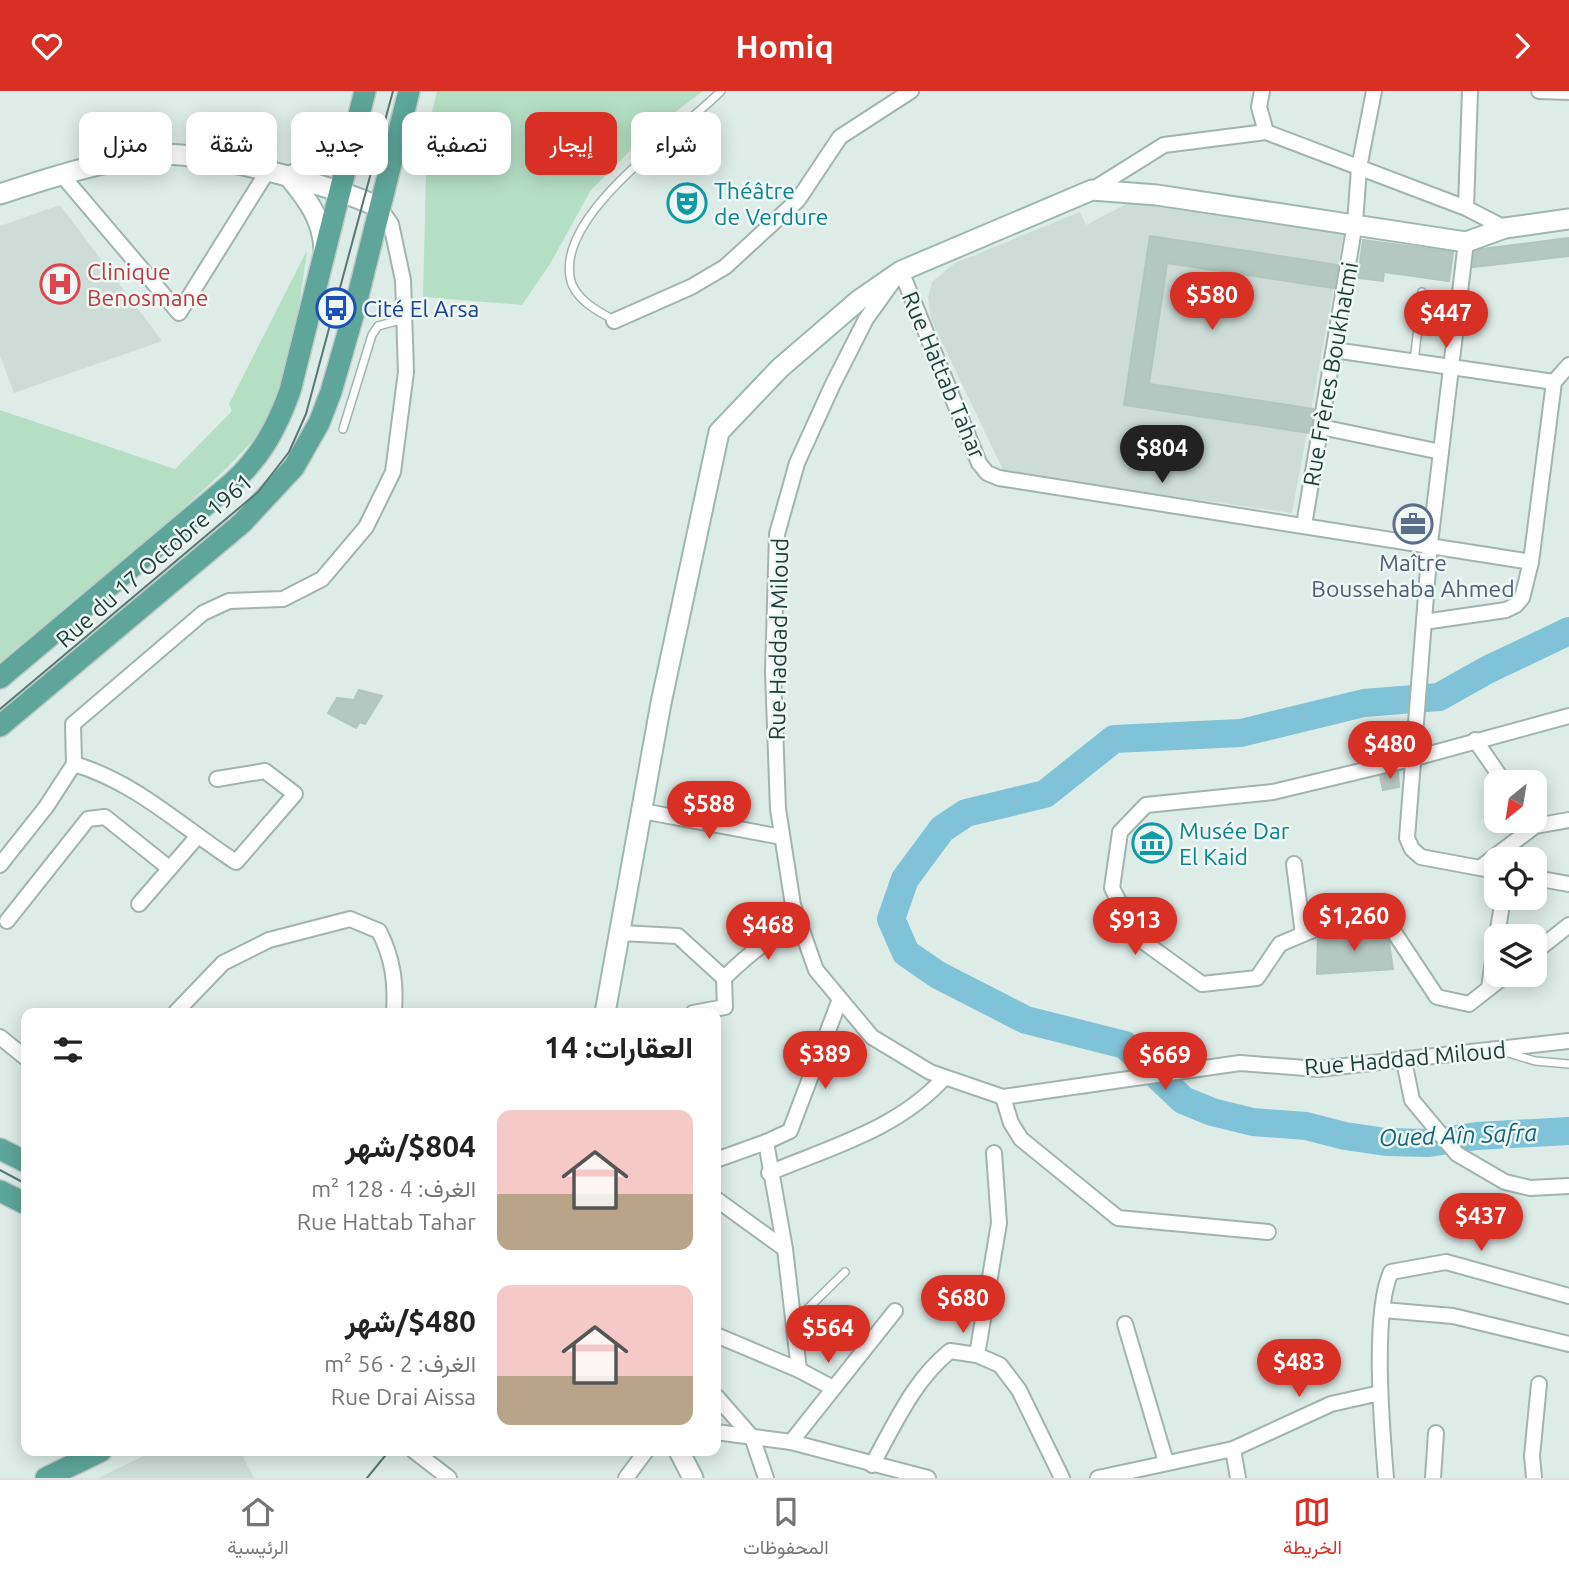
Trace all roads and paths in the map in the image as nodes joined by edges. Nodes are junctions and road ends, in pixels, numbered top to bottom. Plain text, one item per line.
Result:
1 (365, 91) edge
2 (409, 91) edge
3 (721, 91) edge
4 (911, 91) edge
5 (1262, 91) edge
6 (1374, 91) edge
7 (1470, 91) edge
8 (1539, 91) edge
9 (1569, 92) edge
10 (358, 112) edge
11 (1266, 132) junction
12 (186, 157) edge
13 (1359, 168) junction
14 (61, 174) junction
15 (277, 174) edge
16 (265, 175) edge
17 (293, 175) edge
18 (343, 175) edge
19 (289, 177) junction
20 (1092, 191) junction
21 (339, 192) junction
22 (0, 194) edge
23 (379, 207) junction
24 (1466, 208) junction
25 (1569, 219) edge
26 (1355, 223) junction
27 (1505, 227) junction
28 (1466, 242) junction
29 (324, 251) junction
30 (901, 271) junction
31 (1422, 292) dead end
32 (404, 319) junction
33 (614, 321) joint
34 (1334, 350) junction
35 (1414, 363) junction
36 (1569, 365) edge
37 (1451, 369) junction
38 (1554, 382) junction
39 (1321, 427) junction
40 (343, 429) dead end
41 (1441, 452) junction
42 (1304, 525) junction
43 (1430, 544) junction
44 (1531, 562) junction
45 (1424, 622) junction
46 (0, 678) edge
47 (1569, 716) edge
48 (0, 726) edge
49 (1475, 740) junction
50 (1415, 758) junction
51 (74, 764) junction
52 (1496, 770) edge
53 (217, 779) dead end
54 (642, 811) junction
55 (1569, 820) edge
56 (1547, 822) edge
57 (1522, 833) edge
58 (197, 837) junction
59 (782, 837) junction
60 (1294, 864) dead end
61 (0, 865) edge
62 (1481, 867) junction
63 (169, 868) junction
64 (1484, 868) edge
65 (1547, 880) edge
66 (1569, 884) edge
67 (139, 904) dead end
68 (7, 921) dead end
69 (1569, 925) edge
70 (800, 926) junction
71 (621, 933) junction
72 (1303, 934) junction
73 (1547, 942) edge
74 (724, 978) junction
75 (1489, 988) edge
76 (840, 999) junction
77 (180, 1008) edge
78 (394, 1008) edge
79 (607, 1008) edge
80 (720, 1008) edge
81 (0, 1037) edge
82 (1569, 1041) edge
83 (1499, 1050) junction
84 (21, 1054) edge
85 (1404, 1061) junction
86 (1569, 1064) edge
87 (944, 1079) junction
88 (1003, 1097) junction
89 (766, 1142) junction
90 (0, 1149) edge
91 (994, 1153) dead end
92 (721, 1158) edge
93 (21, 1160) edge
94 (769, 1173) junction
95 (1569, 1186) edge
96 (0, 1191) edge
97 (21, 1202) edge
98 (721, 1203) edge
99 (1268, 1232) dead end
100 (785, 1249) junction
101 (845, 1272) dead end
102 (1569, 1296) edge
103 (1384, 1310) junction
104 (895, 1311) dead end
105 (793, 1322) junction
106 (1125, 1324) dead end
107 (721, 1337) edge
108 (1569, 1344) edge
109 (977, 1355) junction
110 (799, 1370) junction
111 (1539, 1384) dead end
112 (831, 1387) junction
113 (1380, 1393) junction
114 (721, 1403) edge
115 (721, 1433) edge
116 (1436, 1433) dead end
117 (752, 1437) junction
118 (791, 1442) junction
119 (1233, 1449) junction
120 (91, 1456) edge
121 (420, 1456) edge
122 (642, 1456) edge
123 (682, 1456) edge
124 (1166, 1462) junction
125 (872, 1465) junction
126 (46, 1478) edge
127 (449, 1478) edge
128 (626, 1478) edge
129 (693, 1478) edge
130 (766, 1478) edge
131 (929, 1478) edge
132 (1062, 1478) edge
133 (1098, 1478) edge
134 (1238, 1478) edge
135 (1385, 1478) edge
136 (1433, 1478) edge
137 (1534, 1478) edge

1 - 10 main road, Rue du 17 Octobre 1961
2 - 23 main road, Rue du 17 Octobre 1961
3 - 33 lane
4 - 33 street
5 - 11 street
6 - 13 street, Rue Frères Boukhatmi
7 - 24 street
8 - 9 street
11 - 13 street
11 - 20 street
12 - 14 main road
13 - 24 street
13 - 26 street, Rue Frères Boukhatmi
14 - 16 street
14 - 22 main road
15 - 19 main road
17 - 19 main road
18 - 21 main road, Rue du 17 Octobre 1961
19 - 21 main road
19 - 29 main road
20 - 26 main road
20 - 30 main road
21 - 23 main road
21 - 29 main road, Rue du 17 Octobre 1961
23 - 32 street
23 - 48 main road, Rue du 17 Octobre 1961
24 - 27 street
25 - 27 main road
26 - 28 main road
26 - 34 street, Rue Frères Boukhatmi
27 - 28 main road
28 - 37 street
29 - 46 main road, Rue du 17 Octobre 1961
30 - 42 street, Rue Hattab Tahar
30 - 54 main road
30 - 59 street, Rue Haddad Miloud
31 - 35 lane
32 - 40 lane
32 - 51 street
34 - 35 street
34 - 39 street, Rue Frères Boukhatmi
35 - 37 street
36 - 38 street
37 - 38 street
37 - 41 street
38 - 44 street
39 - 41 street
39 - 42 street, Rue Frères Boukhatmi
41 - 43 street
42 - 43 street, Rue Hattab Tahar
43 - 44 street, Rue Hattab Tahar
43 - 45 street
44 - 45 street
45 - 50 street
47 - 49 street
49 - 50 street
49 - 52 street
50 - 62 street
50 - 72 street
51 - 58 street
51 - 61 street
53 - 58 street
54 - 59 street
54 - 71 main road
55 - 56 street
57 - 62 street
58 - 63 street
59 - 70 street, Rue Haddad Miloud
60 - 72 street
62 - 64 street
63 - 67 street
63 - 68 street
65 - 66 street
69 - 73 street
70 - 74 street
70 - 76 street, Rue Haddad Miloud
71 - 74 street
71 - 79 main road
72 - 75 street
74 - 80 street
76 - 87 street, Rue Haddad Miloud
76 - 89 street
77 - 78 street
81 - 84 street
82 - 83 street, Rue Haddad Miloud
83 - 85 street, Rue Haddad Miloud
83 - 86 lane
85 - 88 street, Rue Haddad Miloud
85 - 95 street
87 - 88 street, Rue Haddad Miloud
87 - 94 street
88 - 99 street
89 - 92 street
89 - 94 street
90 - 93 main road
91 - 109 street
94 - 100 street
96 - 97 main road
98 - 100 street
100 - 105 street
101 - 105 lane
102 - 103 street
103 - 108 street
103 - 113 street
104 - 112 street
105 - 110 street
106 - 124 street
107 - 110 street
109 - 125 street
109 - 132 street
110 - 112 street
111 - 137 street
112 - 118 street
113 - 119 street
113 - 135 street
114 - 117 street
115 - 117 street
116 - 136 street
117 - 118 street
117 - 130 street
118 - 125 street
119 - 124 street
119 - 134 street
120 - 126 main road
121 - 127 street
122 - 128 street
123 - 129 main road
124 - 133 street
125 - 131 street

